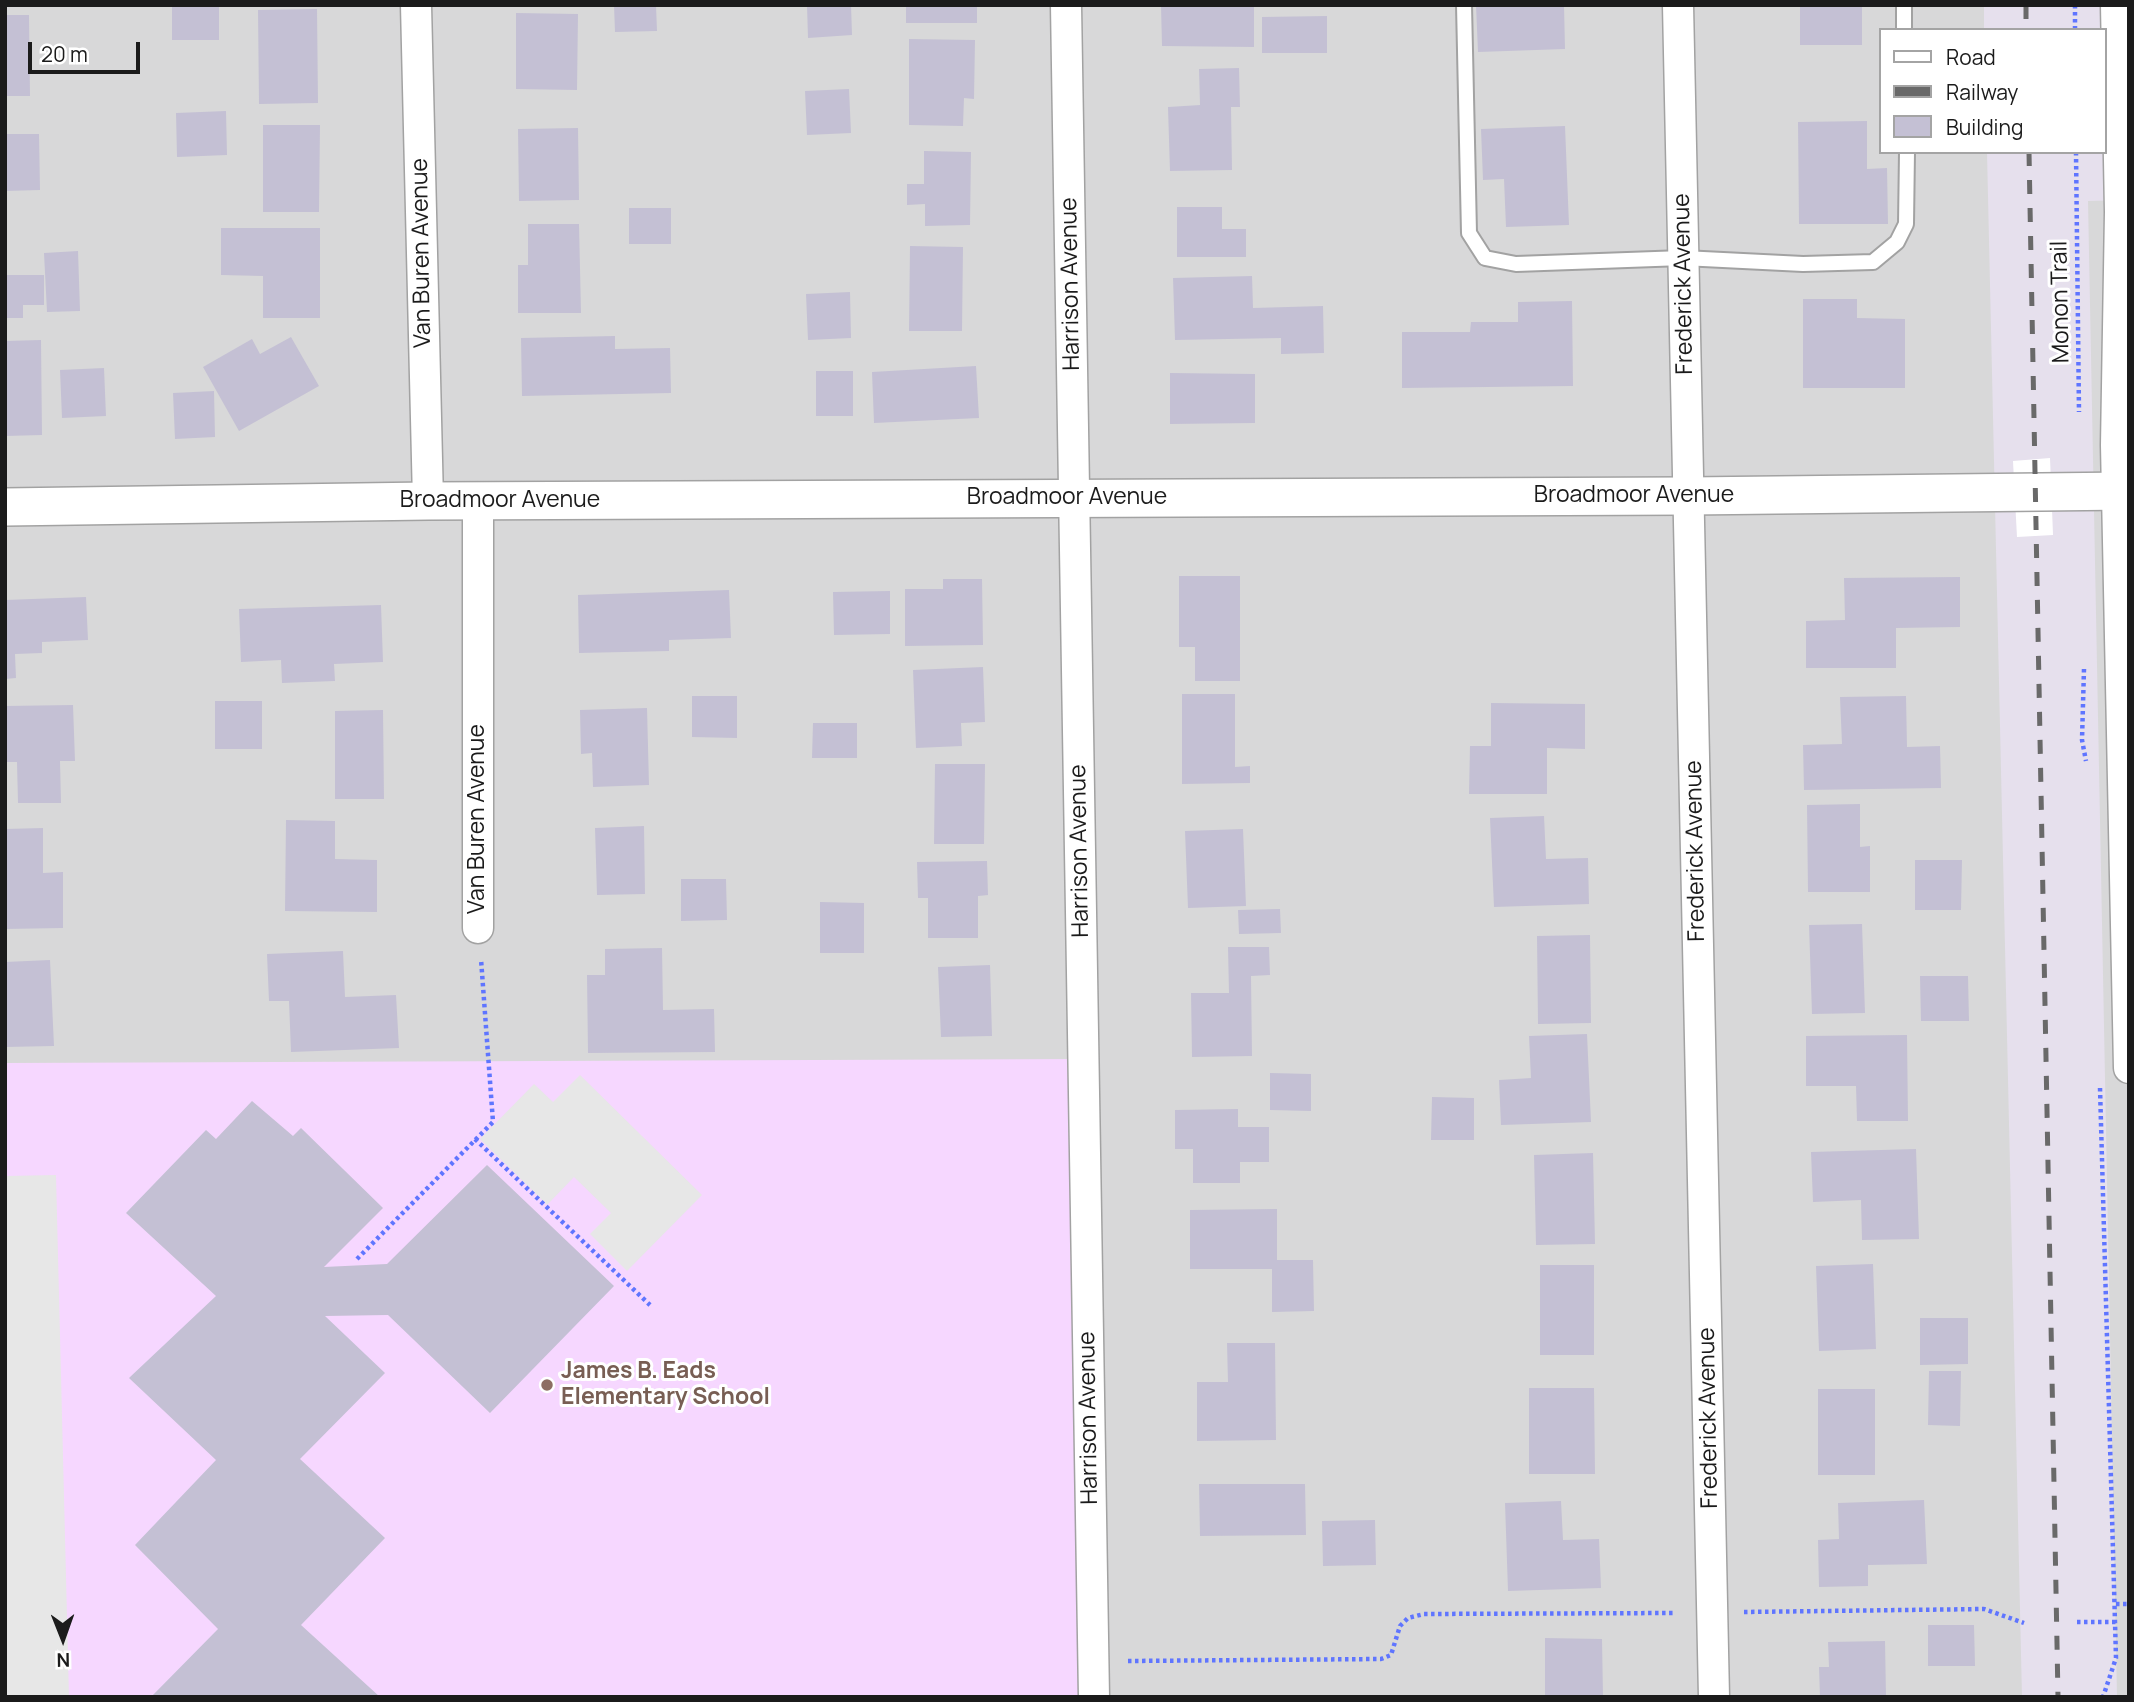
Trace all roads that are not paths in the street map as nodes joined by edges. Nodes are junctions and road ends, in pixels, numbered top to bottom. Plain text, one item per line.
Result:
1 (416, 5) edge
2 (1066, 5) edge
3 (1464, 5) edge
4 (1678, 5) edge
5 (1904, 5) edge
6 (2116, 5) edge
7 (1904, 28) edge
8 (1907, 154) edge
9 (2124, 211) edge
10 (1683, 258) junction
11 (2123, 491) edge
12 (1689, 496) junction
13 (1074, 498) junction
14 (428, 501) junction
15 (478, 501) junction
16 (5, 507) edge
17 (2126, 767) edge
18 (478, 928) road end
19 (2129, 1047) edge
20 (2129, 1068) edge
21 (1094, 1697) edge
22 (1714, 1697) edge

1 - 14 street, Van Buren Avenue
2 - 13 street, Harrison Avenue
3 - 10 lane
4 - 10 street, Frederick Avenue
5 - 7 lane
6 - 9 street
8 - 10 lane
9 - 11 street
10 - 12 street, Frederick Avenue
11 - 12 street, Broadmoor Avenue
11 - 17 street
12 - 13 street, Broadmoor Avenue
12 - 22 street, Frederick Avenue
13 - 15 street, Broadmoor Avenue
13 - 21 street, Harrison Avenue
14 - 15 street, Broadmoor Avenue
14 - 16 street, Broadmoor Avenue
15 - 18 street, Van Buren Avenue
17 - 19 street
19 - 20 street

